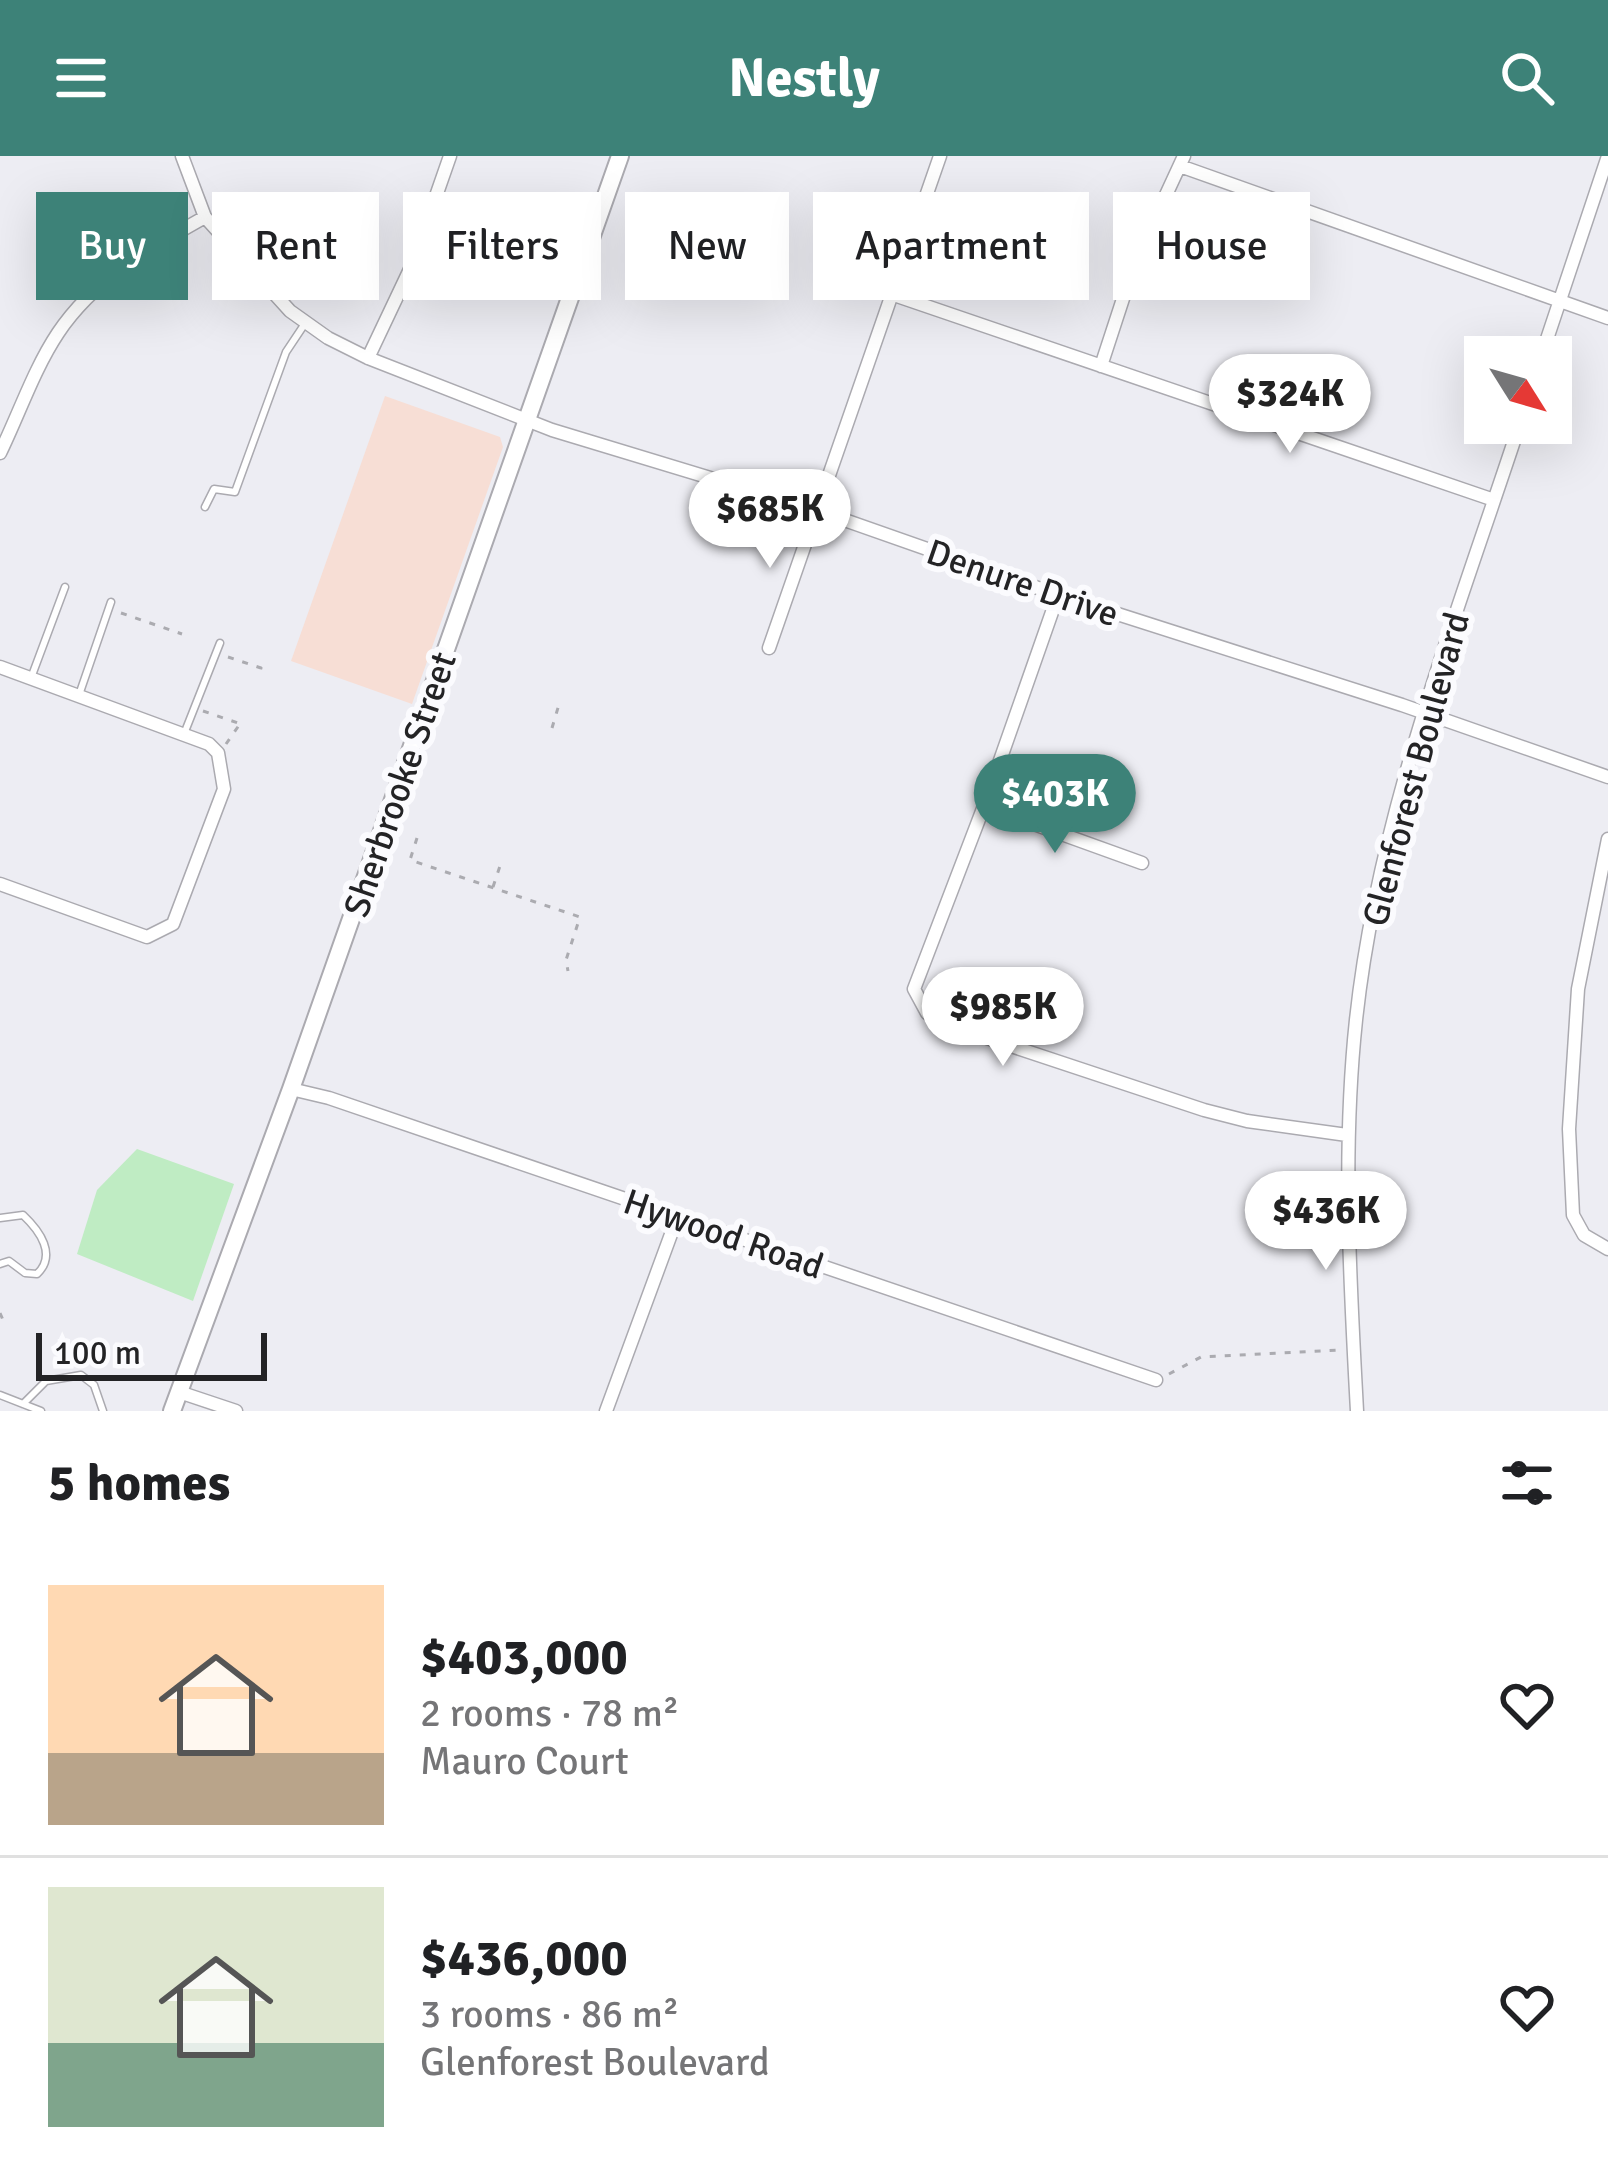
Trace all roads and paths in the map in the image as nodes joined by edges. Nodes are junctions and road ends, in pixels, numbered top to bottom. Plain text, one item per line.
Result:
1 (182, 156) edge
2 (450, 156) edge
3 (620, 156) edge
4 (940, 156) edge
5 (1608, 156) edge
6 (1182, 161) edge
7 (927, 192) edge
8 (206, 218) junction
9 (889, 300) edge
10 (908, 300) edge
11 (1560, 301) junction
12 (1608, 318) edge
13 (305, 322) junction
14 (1548, 336) edge
15 (368, 358) junction
16 (1101, 366) junction
17 (527, 420) junction
18 (1513, 444) edge
19 (0, 453) edge
20 (1494, 500) junction
21 (205, 507) dead end
22 (816, 509) junction
23 (65, 587) dead end
24 (1058, 595) junction
25 (110, 605) joint
26 (182, 634) dead end
27 (220, 643) dead end
28 (770, 648) dead end
29 (216, 652) junction
30 (0, 667) edge
31 (260, 674) dead end
32 (31, 678) junction
33 (78, 695) junction
34 (560, 701) dead end
35 (195, 708) junction
36 (1424, 712) junction
37 (552, 728) dead end
38 (184, 734) junction
39 (218, 753) junction
40 (1608, 777) edge
41 (984, 806) junction
42 (417, 838) dead end
43 (1608, 839) edge
44 (1142, 863) dead end
45 (500, 866) dead end
46 (0, 884) edge
47 (493, 888) junction
48 (568, 970) dead end
49 (291, 1088) junction
50 (1347, 1135) junction
51 (0, 1218) edge
52 (677, 1218) junction
53 (1608, 1249) edge
54 (0, 1264) edge
55 (0, 1313) edge
56 (3, 1320) dead end
57 (59, 1345) dead end
58 (1354, 1348) junction
59 (72, 1375) junction
60 (1156, 1380) joint
61 (179, 1391) junction
62 (0, 1395) edge
63 (23, 1404) junction
64 (41, 1411) edge
65 (103, 1411) edge
66 (172, 1411) edge
67 (236, 1411) edge
68 (606, 1411) edge
69 (1357, 1411) edge

1 - 8 street, Denure Drive
2 - 15 street
3 - 17 main road, Sherbrooke Street
4 - 7 street
5 - 11 street
6 - 11 street
6 - 16 street
8 - 13 street, Denure Drive
8 - 19 street
9 - 22 street
10 - 16 street
11 - 12 street
11 - 14 street
13 - 15 street, Denure Drive
13 - 21 lane
15 - 17 street, Denure Drive
16 - 20 street
17 - 22 street, Denure Drive
17 - 49 main road, Sherbrooke Street
18 - 20 street, Glenforest Boulevard
20 - 36 street, Glenforest Boulevard
22 - 24 street, Denure Drive
22 - 28 street
23 - 32 lane
24 - 36 street, Denure Drive
24 - 41 street
25 - 26 path
25 - 33 lane
27 - 29 lane
29 - 31 path
29 - 35 lane
30 - 32 street
32 - 33 street
33 - 38 street
34 - 37 path
35 - 38 lane
35 - 39 path
36 - 40 street, Denure Drive
36 - 50 street, Glenforest Boulevard
38 - 39 street
39 - 46 street
41 - 44 street
41 - 50 street
42 - 47 path
43 - 53 street
45 - 47 path
47 - 48 path
49 - 52 street, Hywood Road
49 - 61 main road, Sherbrooke Street
50 - 58 street, Glenforest Boulevard
51 - 54 lane
52 - 60 street, Hywood Road
52 - 68 street
55 - 56 path
57 - 59 path
58 - 60 path
58 - 69 street, Glenforest Boulevard
59 - 63 lane
59 - 65 lane
61 - 66 main road, Sherbrooke Street
61 - 67 street
62 - 63 lane
63 - 64 lane

